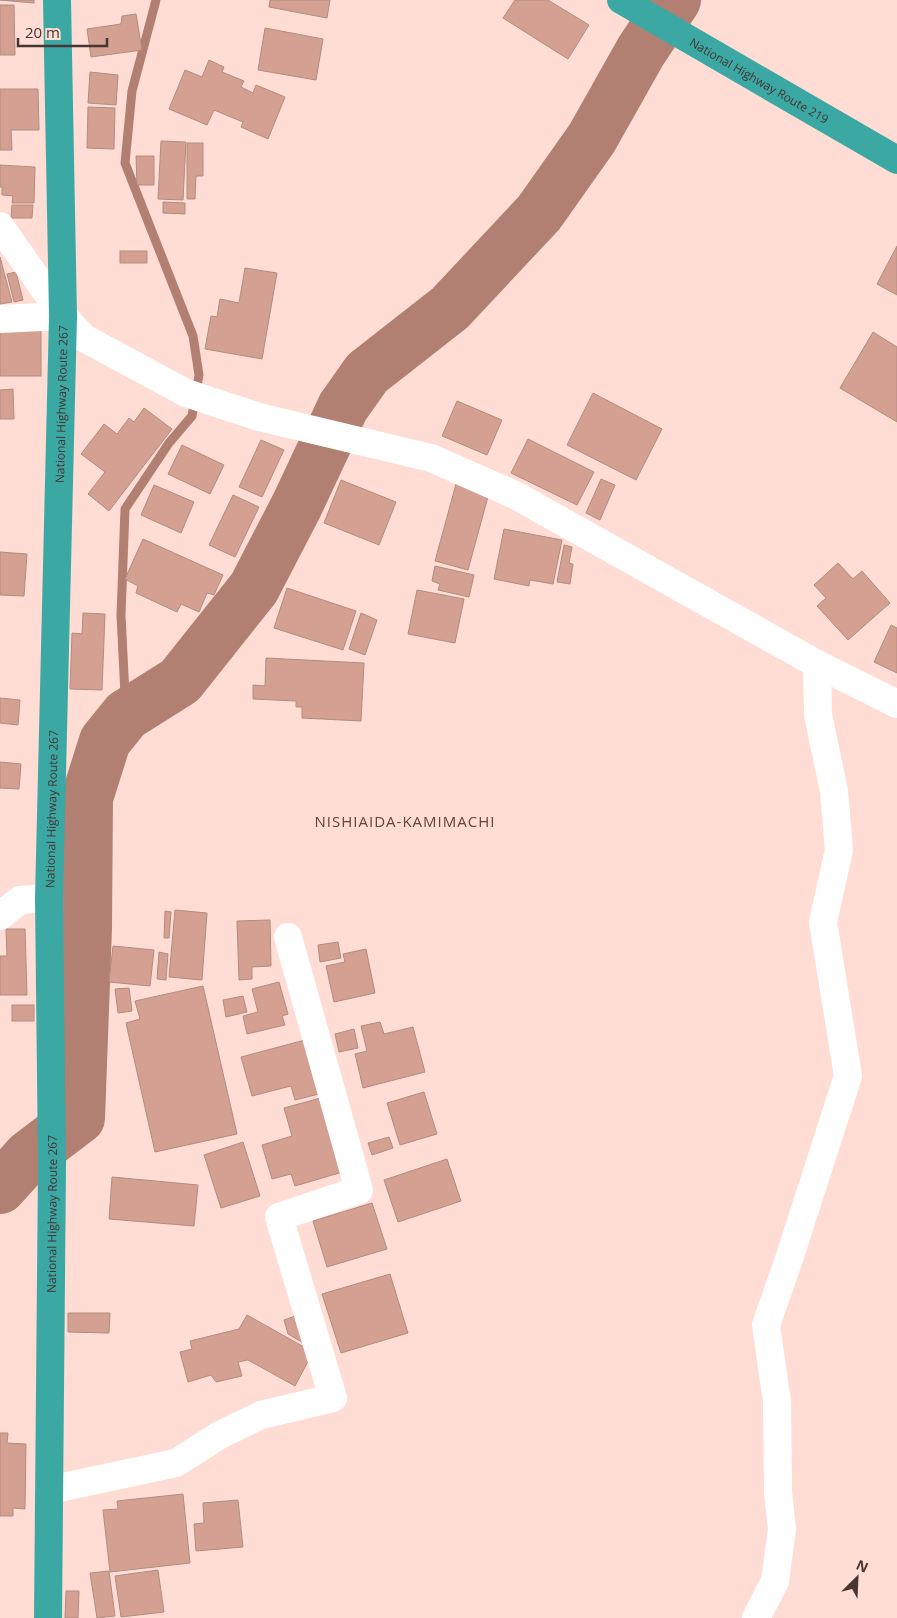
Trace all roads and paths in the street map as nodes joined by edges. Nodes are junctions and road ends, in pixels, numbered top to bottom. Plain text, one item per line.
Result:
1 (57, 0) edge
2 (626, 3) edge
3 (897, 160) edge
4 (0, 226) edge
5 (62, 316) junction
6 (0, 319) edge
7 (817, 664) junction
8 (897, 704) edge
9 (50, 898) junction
10 (0, 916) edge
11 (288, 937) dead end
12 (49, 1490) junction
13 (48, 1618) edge
14 (756, 1618) edge

1 - 5 highway, National Highway Route 267
2 - 3 highway, National Highway Route 219
4 - 5 street
5 - 6 street
5 - 7 street
5 - 9 highway, National Highway Route 267
7 - 8 street
7 - 14 street
9 - 10 street
9 - 12 highway, National Highway Route 267
11 - 12 street
12 - 13 highway, National Highway Route 267

